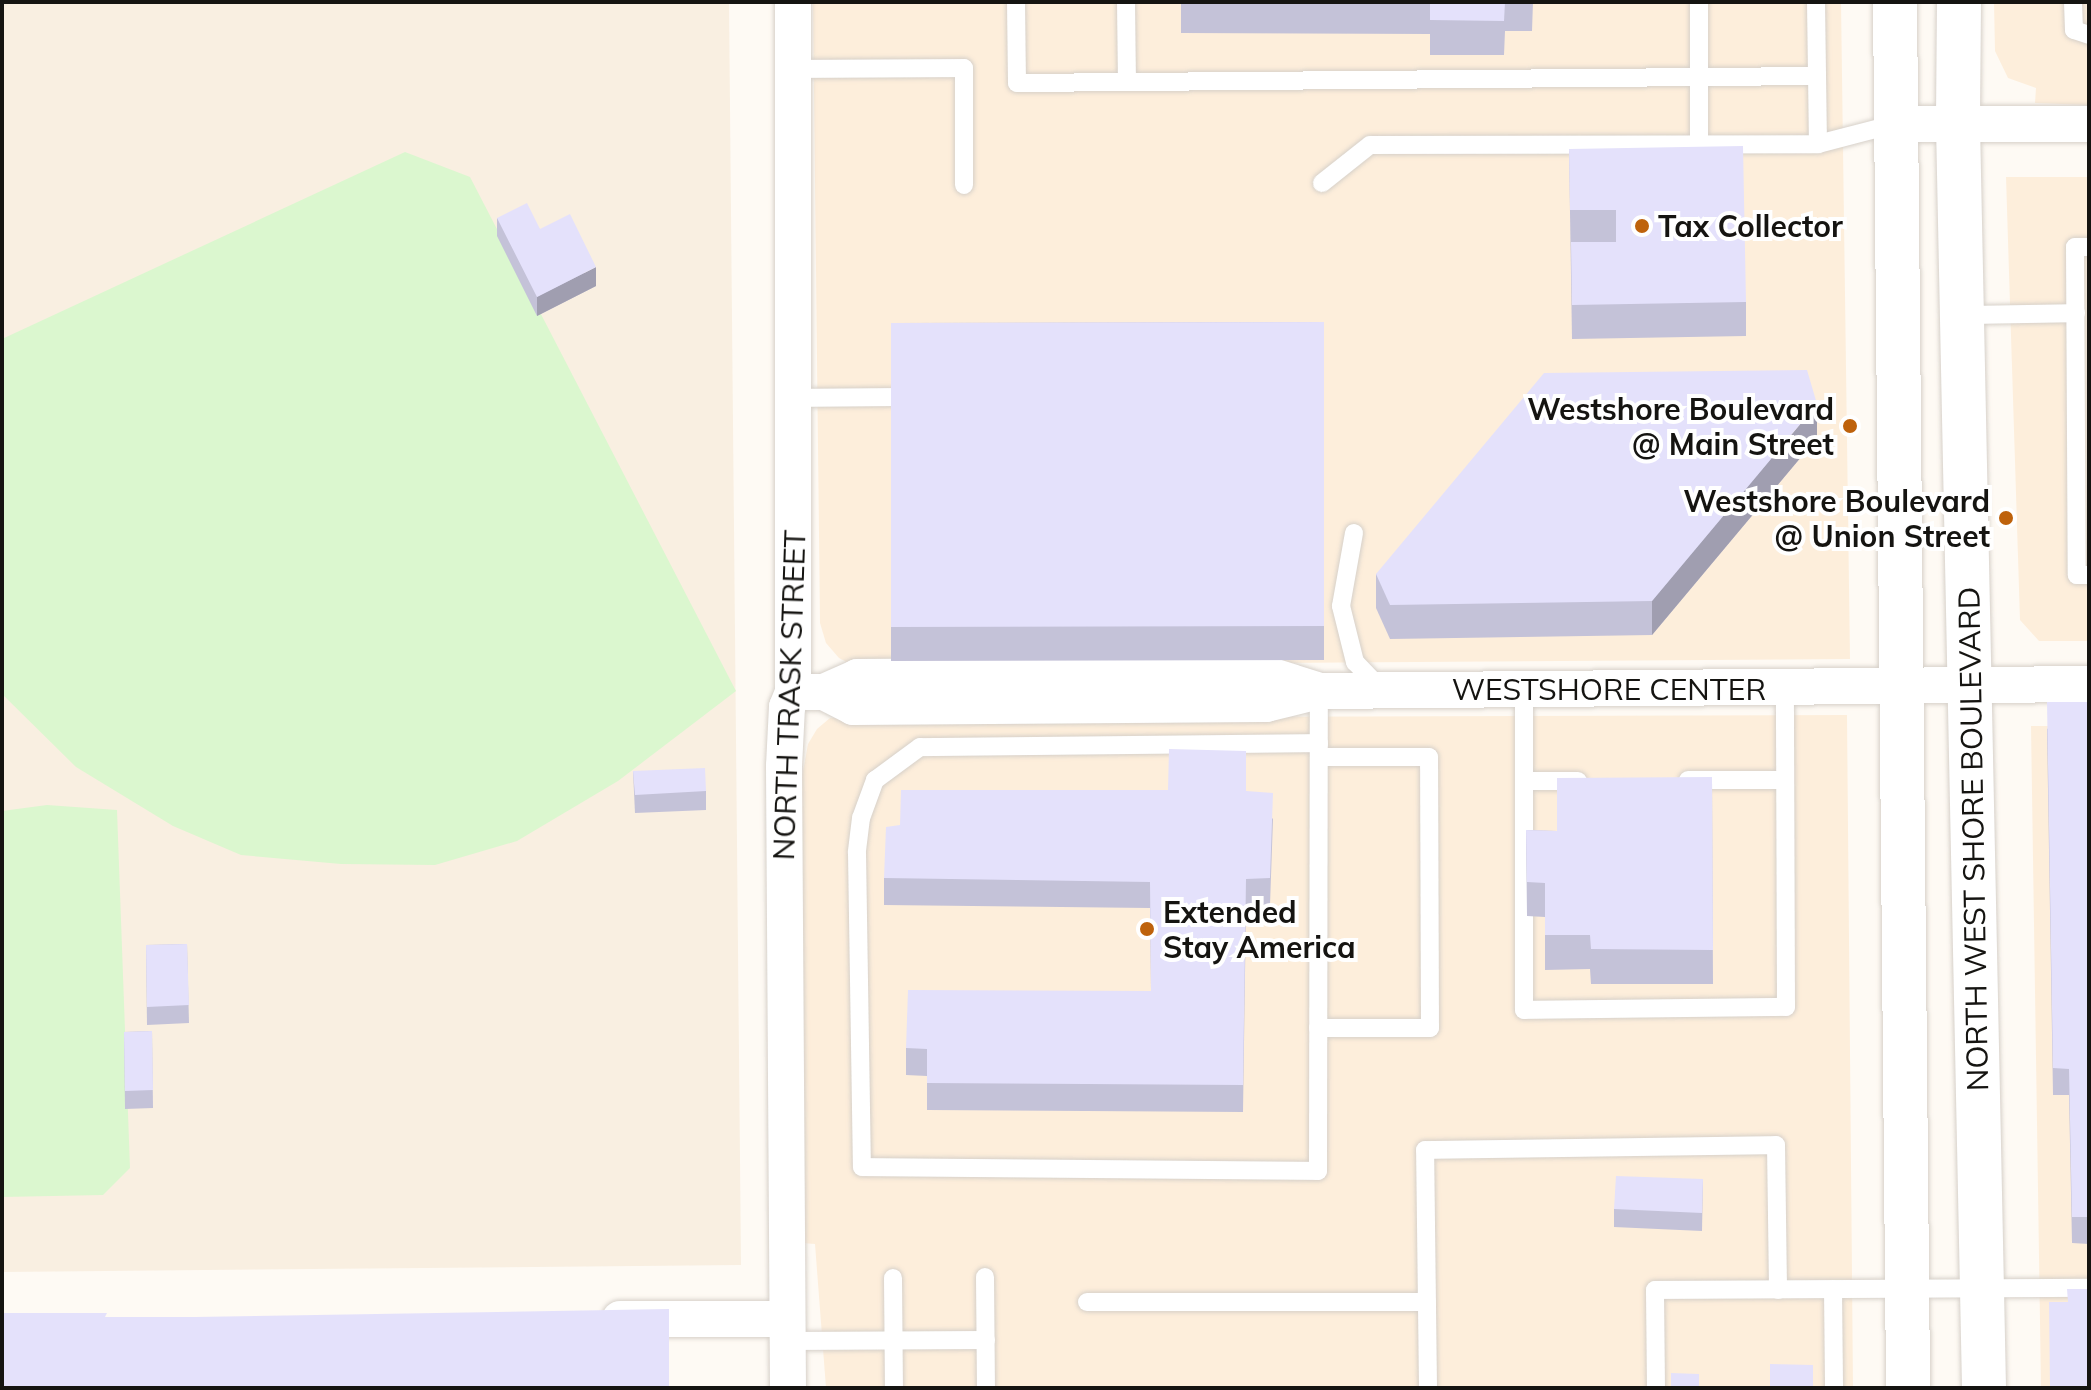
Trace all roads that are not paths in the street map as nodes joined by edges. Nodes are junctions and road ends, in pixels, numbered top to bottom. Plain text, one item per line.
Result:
1 (793, 2) edge
2 (1016, 2) edge
3 (1126, 2) edge
4 (1699, 2) edge
5 (1816, 2) edge
6 (1895, 2) edge
7 (1959, 2) edge
8 (2073, 2) edge
9 (2081, 33) edge
10 (794, 69) junction
11 (1699, 76) junction
12 (1817, 76) junction
13 (1127, 82) junction
14 (1897, 124) junction
15 (2089, 124) edge
16 (1958, 125) junction
17 (1818, 144) junction
18 (1699, 145) junction
19 (1322, 183) dead end
20 (964, 185) dead end
21 (2089, 247) edge
22 (2076, 313) junction
23 (1964, 315) junction
24 (891, 397) edge
25 (795, 398) junction
26 (1354, 533) dead end
27 (2089, 575) edge
28 (1970, 683) junction
29 (2089, 684) edge
30 (1785, 687) junction
31 (1899, 687) junction
32 (1382, 690) junction
33 (1524, 690) junction
34 (1319, 691) junction
35 (808, 692) junction
36 (1125, 715) junction
37 (1319, 750) junction
38 (1662, 780) edge
39 (1785, 780) junction
40 (1524, 781) junction
41 (1601, 781) edge
42 (1318, 1028) junction
43 (985, 1277) dead end
44 (893, 1278) dead end
45 (2089, 1288) edge
46 (1833, 1289) junction
47 (1908, 1289) junction
48 (1982, 1289) junction
49 (1778, 1290) junction
50 (1087, 1302) dead end
51 (1427, 1302) junction
52 (582, 1319) edge
53 (786, 1330) junction
54 (893, 1340) junction
55 (986, 1340) junction
56 (788, 1388) edge
57 (894, 1388) edge
58 (986, 1388) edge
59 (1428, 1388) edge
60 (1656, 1388) edge
61 (1834, 1388) edge
62 (1908, 1388) edge
63 (1984, 1388) edge

1 - 10 street, NORTH TRASK STREET
2 - 13 lane
3 - 13 lane
4 - 11 lane
5 - 12 lane
6 - 14 main road
7 - 16 main road, NORTH WEST SHORE BOULEVARD
8 - 9 lane
10 - 20 lane
10 - 25 street, NORTH TRASK STREET
11 - 12 lane
11 - 13 lane
11 - 18 lane
12 - 17 lane
14 - 16 street
14 - 17 lane
14 - 31 main road
15 - 16 street
16 - 23 main road, NORTH WEST SHORE BOULEVARD
17 - 18 lane
18 - 19 lane
21 - 22 lane
22 - 23 lane
22 - 27 lane
23 - 28 main road, NORTH WEST SHORE BOULEVARD
24 - 25 lane
25 - 35 street, NORTH TRASK STREET
26 - 32 lane
28 - 29 street, WESTSHORE CENTER
28 - 31 street, WESTSHORE CENTER
28 - 48 main road, NORTH WEST SHORE BOULEVARD
30 - 31 street, WESTSHORE CENTER
30 - 33 street, WESTSHORE CENTER
30 - 39 lane
31 - 47 main road
32 - 33 street, WESTSHORE CENTER
32 - 34 street, WESTSHORE CENTER
33 - 40 lane
34 - 36 street, WESTSHORE CENTER
34 - 37 lane
35 - 36 street, WESTSHORE CENTER
35 - 53 street, NORTH TRASK STREET
36 - 37 lane
36 - 42 lane
37 - 42 lane
37 - 42 lane
38 - 39 lane
39 - 40 lane
40 - 41 lane
43 - 55 lane
44 - 54 lane
45 - 48 lane
46 - 47 lane
46 - 49 lane
46 - 61 lane
47 - 48 lane
47 - 62 main road
48 - 63 main road, NORTH WEST SHORE BOULEVARD
49 - 51 lane
49 - 60 lane
50 - 51 lane
51 - 59 lane
52 - 53 street
53 - 54 lane
53 - 56 street, NORTH TRASK STREET
54 - 55 lane
54 - 57 lane
55 - 58 lane

